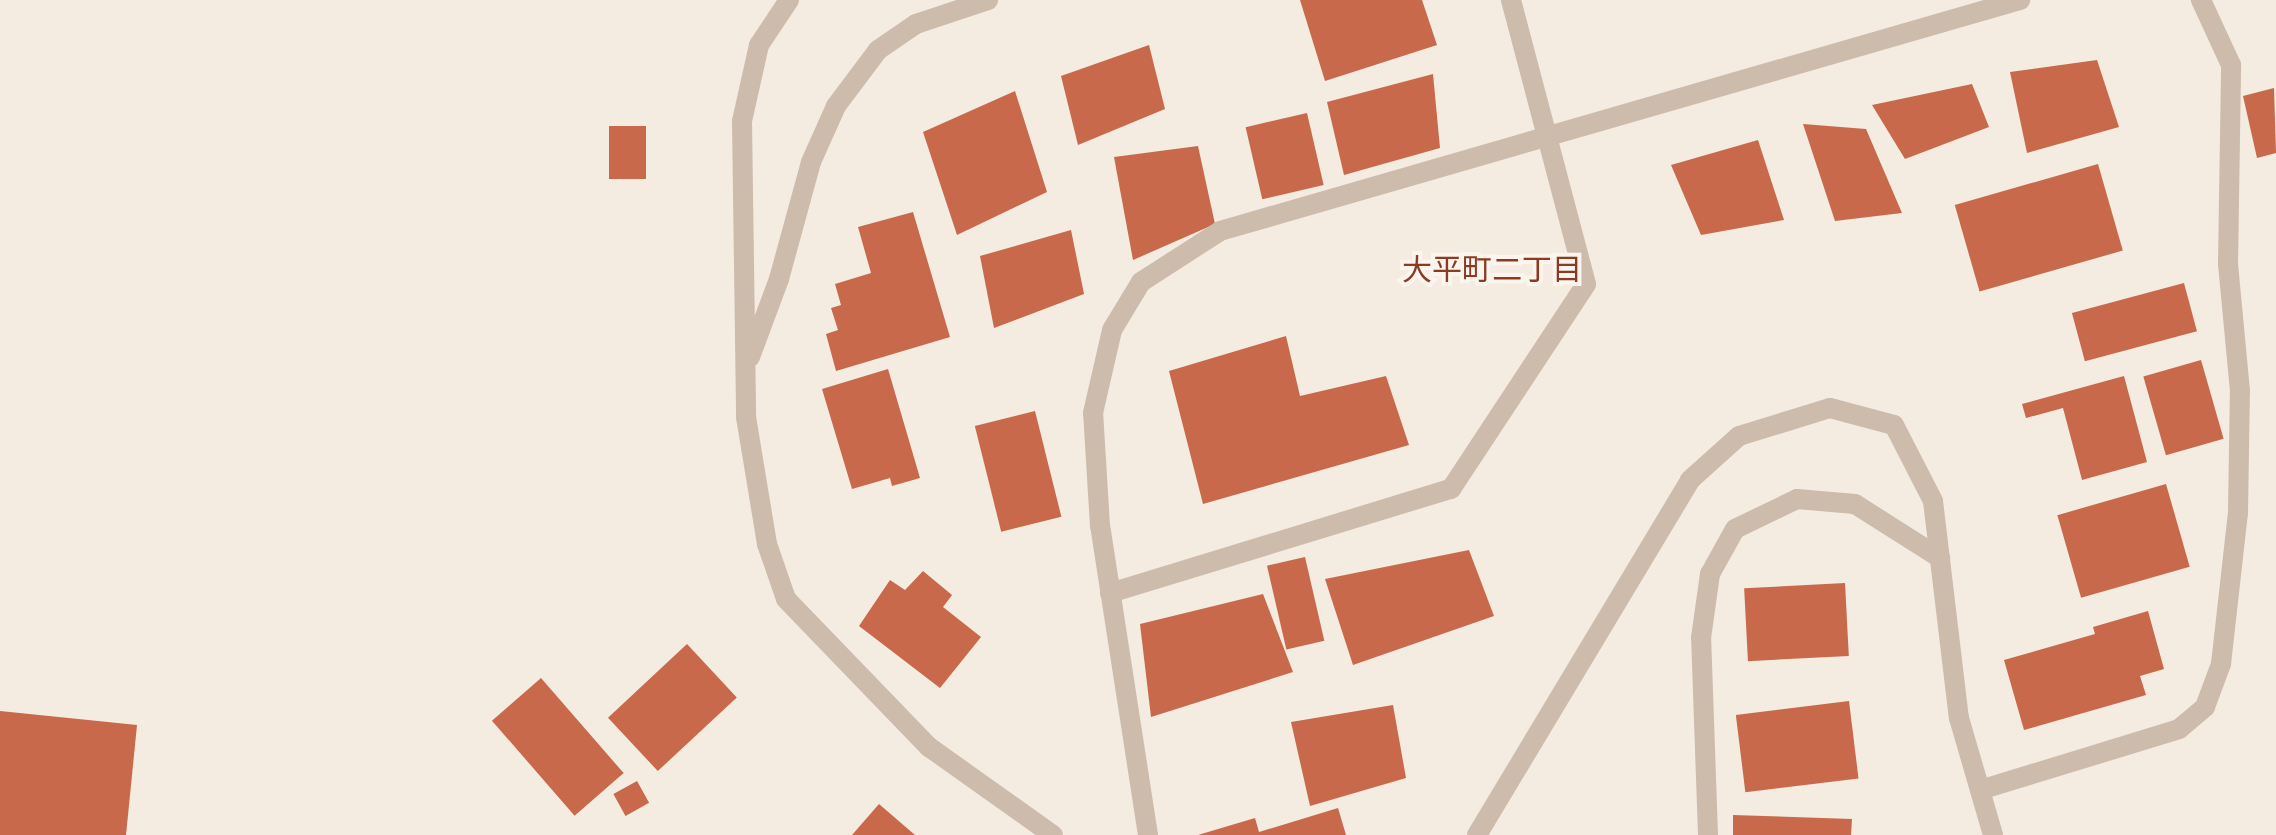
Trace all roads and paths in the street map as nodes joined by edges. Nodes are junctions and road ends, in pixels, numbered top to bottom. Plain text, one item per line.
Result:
1 (789, 0) edge
2 (988, 0) edge
3 (1511, 0) edge
4 (2020, 0) edge
5 (2201, 0) edge
6 (1550, 136) junction
7 (745, 368) junction
8 (1940, 558) junction
9 (1110, 593) junction
10 (1980, 790) junction
11 (1053, 835) edge
12 (1148, 835) edge
13 (1477, 835) edge
14 (1708, 835) edge
15 (1993, 835) edge

1 - 7 street
2 - 7 street
3 - 6 street
4 - 6 street
5 - 10 street
6 - 9 street
6 - 9 street
7 - 11 street
8 - 10 street
8 - 13 street
8 - 14 street
9 - 12 street
10 - 15 street

